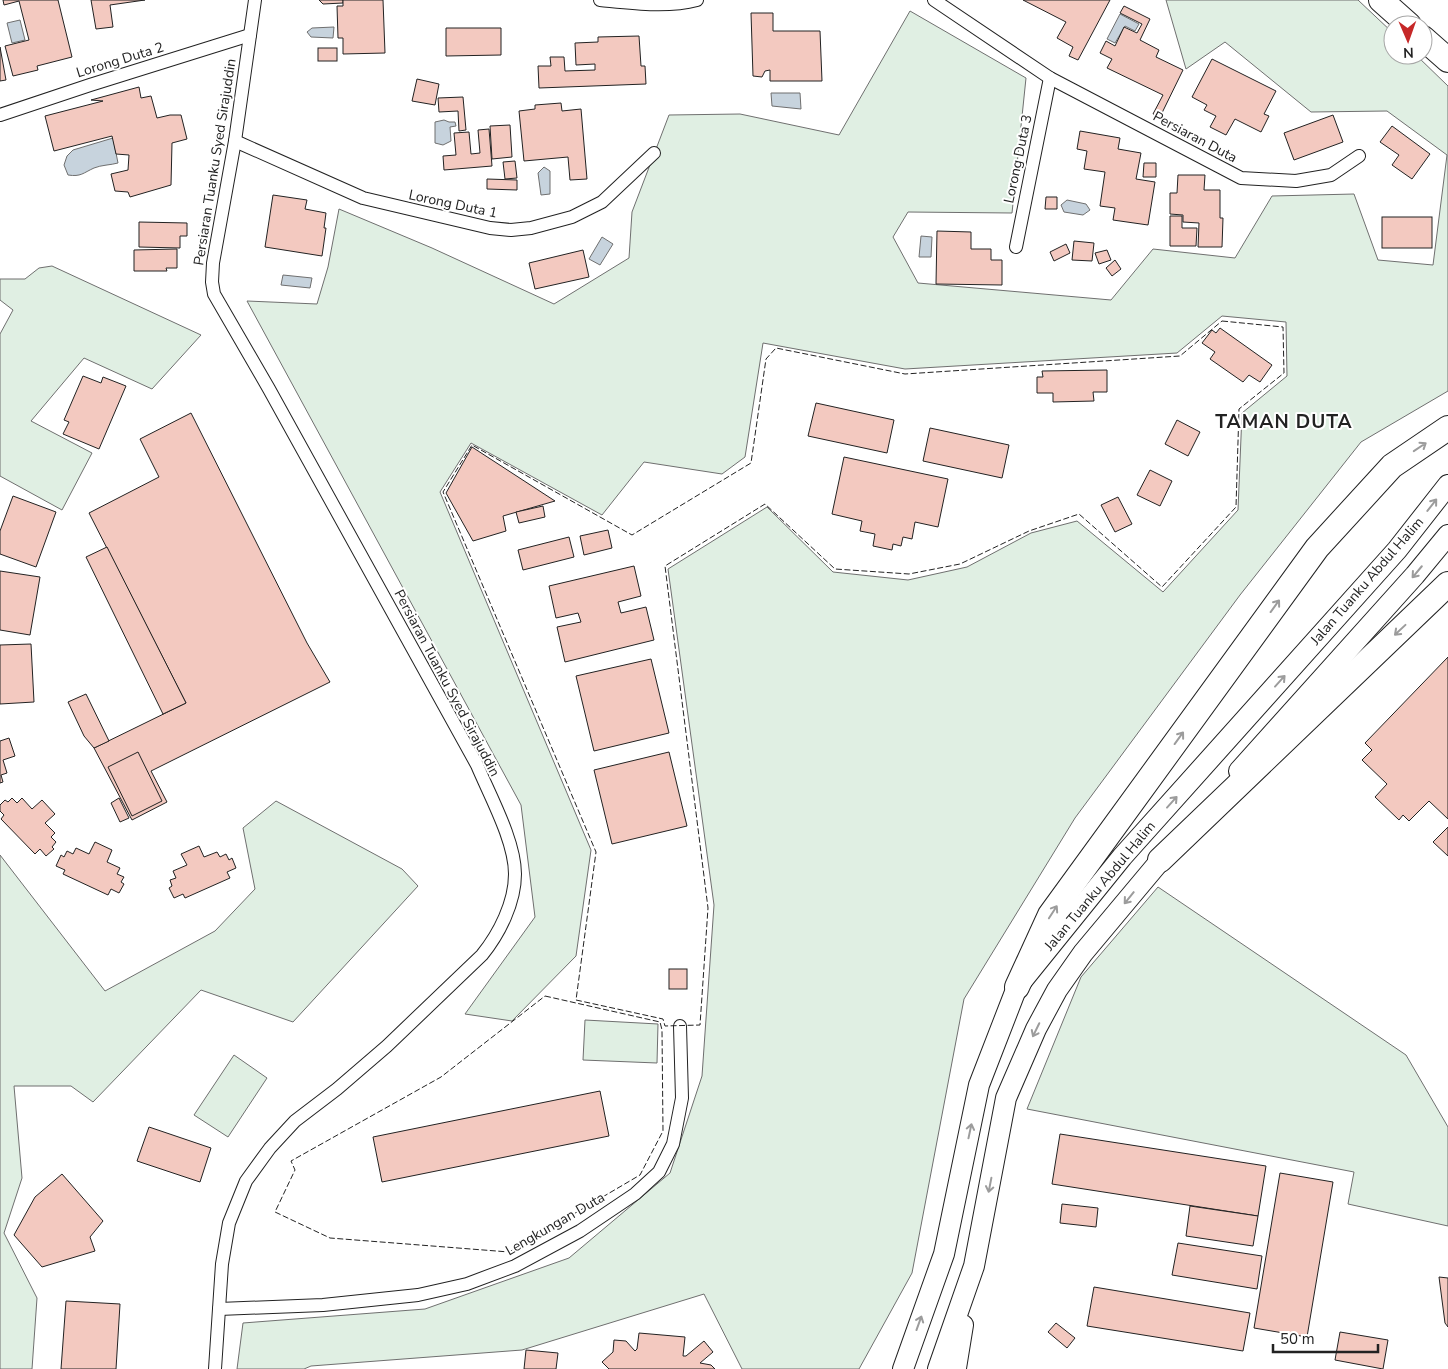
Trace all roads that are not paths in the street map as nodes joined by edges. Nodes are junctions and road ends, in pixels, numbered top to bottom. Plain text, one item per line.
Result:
1 (255, 0) edge
2 (600, 0) edge
3 (697, 0) edge
4 (934, 0) edge
5 (1381, 0) edge
6 (1398, 15) edge
7 (250, 35) junction
8 (1050, 78) junction
9 (0, 116) edge
10 (235, 141) junction
11 (654, 153) dead end
12 (1359, 156) dead end
13 (1016, 247) dead end
14 (1448, 428) edge
15 (1448, 485) edge
16 (1448, 534) edge
17 (1448, 584) edge
18 (1160, 860) junction
19 (1017, 987) junction
20 (680, 1026) dead end
21 (219, 1309) junction
22 (947, 1368) edge
23 (215, 1369) edge
24 (903, 1369) edge

1 - 7 street, Persiaran Tuanku Syed Sirajuddin
2 - 3 street
4 - 8 street
5 - 6 highway
7 - 9 street, Lorong Duta 2
7 - 10 street, Persiaran Tuanku Syed Sirajuddin
8 - 12 street, Persiaran Duta
8 - 13 street, Lorong Duta 3
10 - 11 street, Lorong Duta 1
10 - 21 street, Persiaran Tuanku Syed Sirajuddin
19 -> 14 highway
19 -> 15 main road, Jalan Tuanku Abdul Halim
16 -> 18 main road
17 -> 18 highway
18 -> 22 main road
24 -> 19 main road, Jalan Tuanku Abdul Halim
20 - 21 street, Lengkungan Duta
21 - 23 street, Persiaran Tuanku Syed Sirajuddin

